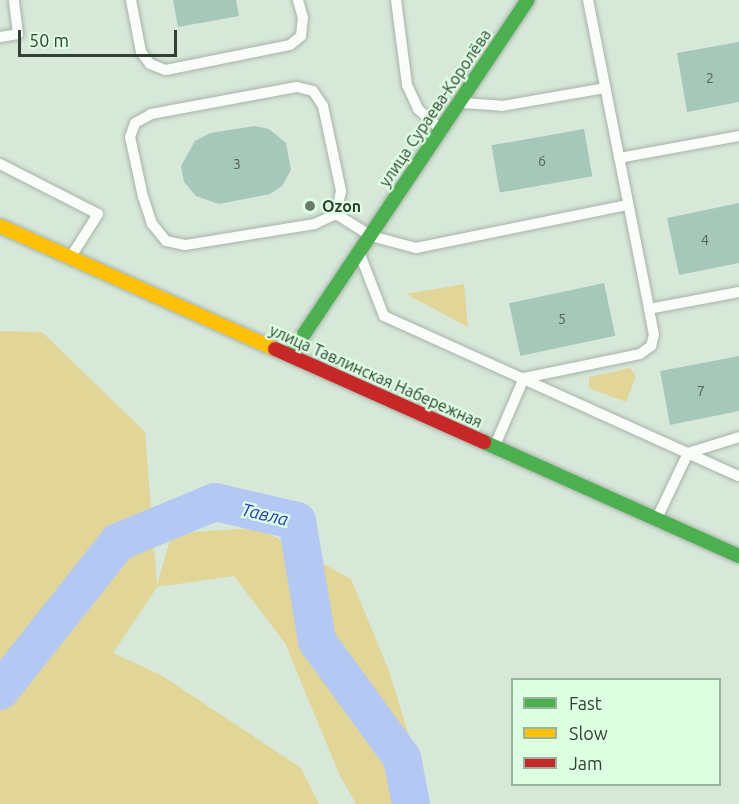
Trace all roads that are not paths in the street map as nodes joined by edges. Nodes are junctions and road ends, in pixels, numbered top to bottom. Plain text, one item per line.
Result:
1 (14, 0) edge
2 (131, 0) edge
3 (298, 0) edge
4 (396, 0) edge
5 (528, 0) edge
6 (588, 0) edge
7 (0, 38) edge
8 (605, 88) junction
9 (457, 102) junction
10 (439, 128) junction
11 (739, 136) edge
12 (619, 158) junction
13 (0, 164) edge
14 (627, 205) junction
15 (336, 214) junction
16 (0, 226) edge
17 (371, 236) junction
18 (360, 255) junction
19 (69, 260) junction
20 (739, 291) edge
21 (649, 309) junction
22 (290, 355) junction
23 (524, 378) junction
24 (739, 437) edge
25 (495, 447) junction
26 (688, 453) junction
27 (739, 476) edge
28 (656, 519) junction
29 (739, 556) edge

1 - 7 lane
2 - 3 lane
4 - 10 lane
5 - 9 street, улица Сураева-Королёва
6 - 8 lane
8 - 9 lane
8 - 12 lane
9 - 10 street, улица Сураева-Королёва
10 - 17 street, улица Сураева-Королёва
11 - 12 lane
12 - 14 lane
13 - 19 lane
14 - 17 lane
14 - 21 lane
15 - 15 lane
15 - 17 lane
16 - 19 street, улица Тавлинская Набережная
17 - 18 street, улица Сураева-Королёва
18 - 22 street, улица Сураева-Королёва
18 - 23 lane
19 - 22 street, улица Тавлинская Набережная
20 - 21 lane
21 - 23 lane
22 - 25 street, улица Тавлинская Набережная
23 - 25 lane
23 - 26 lane
24 - 26 lane
25 - 28 street, улица Тавлинская Набережная
26 - 27 lane
26 - 28 lane
28 - 29 street, улица Тавлинская Набережная

